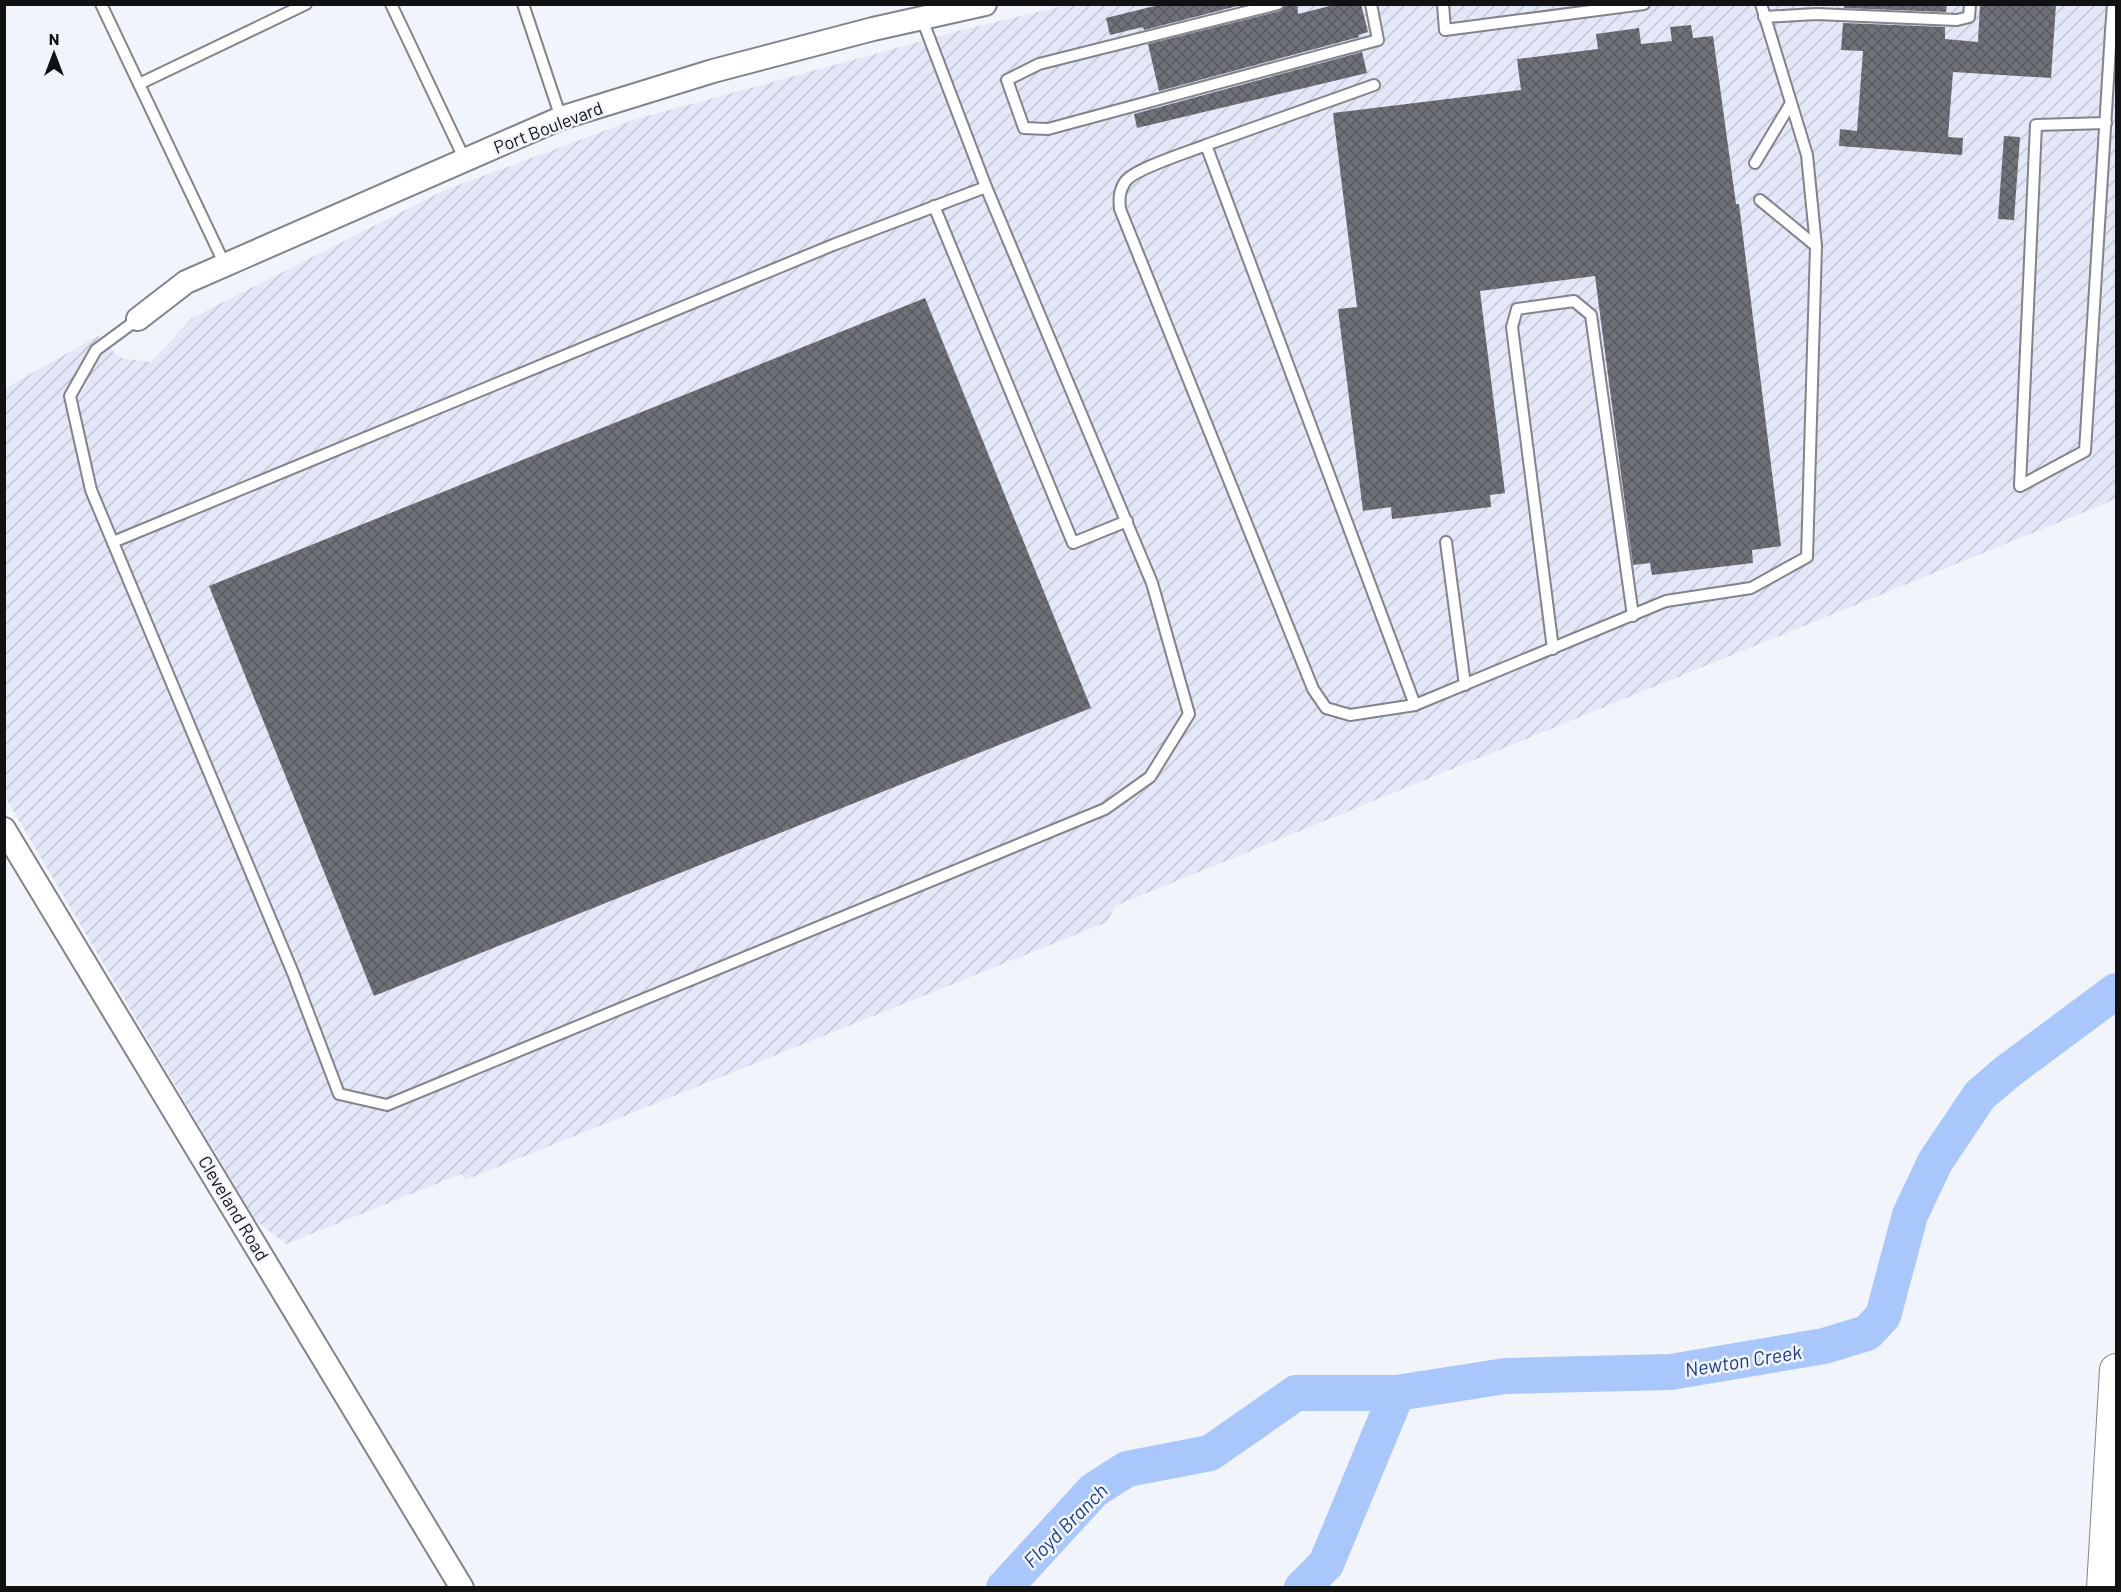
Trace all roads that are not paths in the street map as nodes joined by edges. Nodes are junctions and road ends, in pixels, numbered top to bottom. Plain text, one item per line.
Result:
1 (101, 4) edge
2 (306, 4) edge
3 (391, 4) edge
4 (523, 4) edge
5 (985, 4) edge
6 (1278, 4) edge
7 (1371, 4) edge
8 (1443, 4) edge
9 (1644, 4) edge
10 (1761, 4) edge
11 (1970, 4) edge
12 (2113, 4) edge
13 (1764, 17) junction
14 (922, 19) junction
15 (2114, 31) edge
16 (139, 84) junction
17 (1374, 85) dead end
18 (1791, 103) junction
19 (561, 118) junction
20 (2106, 123) junction
21 (1206, 145) junction
22 (465, 160) junction
23 (1755, 163) dead end
24 (986, 186) junction
25 (1760, 200) dead end
26 (934, 206) junction
27 (1816, 246) junction
28 (225, 265) junction
29 (138, 319) joint
30 (1126, 521) junction
31 (113, 542) junction
32 (1446, 542) dead end
33 (1633, 616) junction
34 (1553, 649) junction
35 (1465, 685) junction
36 (1415, 705) junction
37 (4, 829) edge
38 (2116, 1370) edge
39 (458, 1582) edge
40 (2103, 1587) edge

1 - 16 lane
2 - 16 lane
3 - 22 lane
4 - 19 lane
5 - 14 street, Port Boulevard
6 - 7 lane
8 - 9 lane
10 - 13 lane
11 - 13 lane
12 - 15 lane
13 - 18 lane
14 - 19 street, Port Boulevard
14 - 24 lane
15 - 20 lane
16 - 28 lane
17 - 21 lane
18 - 23 lane
18 - 27 lane
19 - 22 street, Port Boulevard
20 - 20 lane
21 - 36 lane
21 - 36 lane
22 - 28 street, Port Boulevard
24 - 26 lane
24 - 30 lane
25 - 27 lane
26 - 30 lane
26 - 31 lane
27 - 33 lane
28 - 29 street, Port Boulevard
29 - 31 lane
30 - 31 lane
32 - 35 lane
33 - 34 lane
33 - 34 lane
34 - 35 lane
35 - 36 lane
37 - 39 street, Cleveland Road
38 - 40 main road

